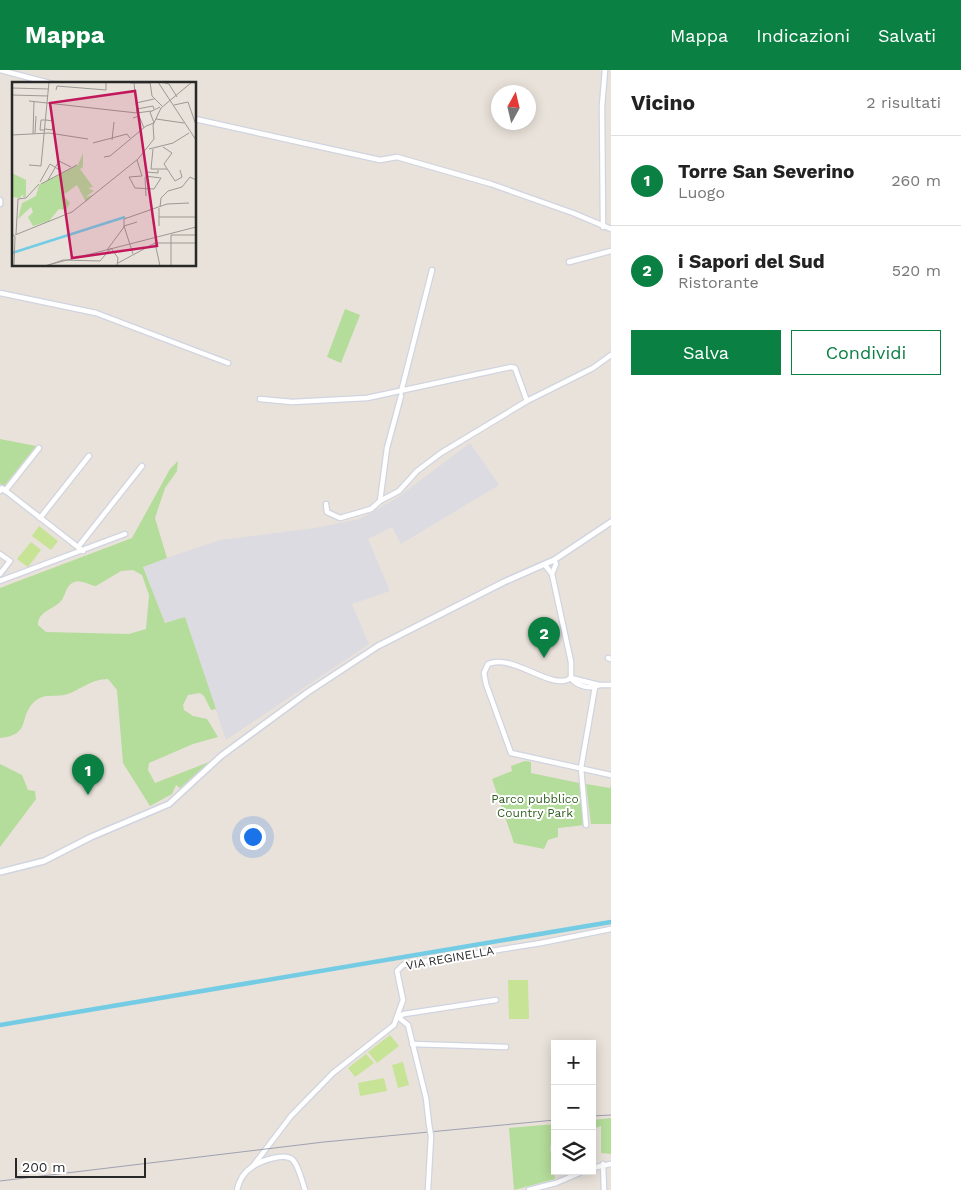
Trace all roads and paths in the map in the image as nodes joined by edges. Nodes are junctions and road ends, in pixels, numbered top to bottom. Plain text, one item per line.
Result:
1 (0, 70) edge
2 (605, 70) edge
3 (46, 82) edge
4 (196, 119) edge
5 (0, 200) edge
6 (604, 201) junction
7 (611, 201) edge
8 (0, 204) edge
9 (604, 227) junction
10 (611, 229) edge
11 (611, 251) edge
12 (569, 262) dead end
13 (432, 270) dead end
14 (0, 293) edge
15 (611, 355) edge
16 (228, 363) dead end
17 (401, 394) junction
18 (260, 399) dead end
19 (527, 401) junction
20 (39, 448) dead end
21 (89, 456) dead end
22 (142, 466) dead end
23 (3, 491) edge
24 (380, 501) junction
25 (326, 504) dead end
26 (40, 518) junction
27 (611, 522) edge
28 (125, 534) dead end
29 (78, 547) junction
30 (83, 551) junction
31 (0, 554) edge
32 (554, 560) junction
33 (544, 564) junction
34 (0, 574) edge
35 (552, 574) junction
36 (0, 581) edge
37 (571, 678) junction
38 (597, 686) junction
39 (611, 686) edge
40 (581, 768) junction
41 (611, 775) edge
42 (586, 825) dead end
43 (0, 872) edge
44 (611, 929) edge
45 (496, 1000) dead end
46 (398, 1017) junction
47 (412, 1044) junction
48 (506, 1047) dead end
49 (603, 1164) junction
50 (611, 1164) edge
51 (252, 1166) junction
52 (596, 1167) edge
53 (575, 1175) edge
54 (237, 1190) edge
55 (305, 1190) edge
56 (428, 1190) edge
57 (529, 1190) edge
58 (604, 1190) edge

1 - 3 street
2 - 6 street
4 - 9 street
5 - 8 street
6 - 7 street
6 - 9 street
9 - 10 street
11 - 12 street
13 - 17 street
14 - 16 street
15 - 19 street
17 - 18 street
17 - 19 street
17 - 24 street
19 - 24 street
20 - 23 street
21 - 26 street
22 - 29 street
23 - 26 street
24 - 25 street
26 - 29 street
27 - 32 street
28 - 30 street
29 - 30 street
30 - 36 street
31 - 34 street
32 - 33 street
32 - 35 street
33 - 35 street
33 - 43 street
35 - 37 street
37 - 38 street
37 - 40 street
38 - 39 street
38 - 40 street
40 - 41 street
40 - 42 street
44 - 46 street, VIA REGINELLA
45 - 46 street
46 - 47 street
46 - 51 street
47 - 48 street
47 - 56 street, bridge
49 - 50 street
49 - 52 street
49 - 58 street
51 - 54 street
51 - 55 street
53 - 57 street

